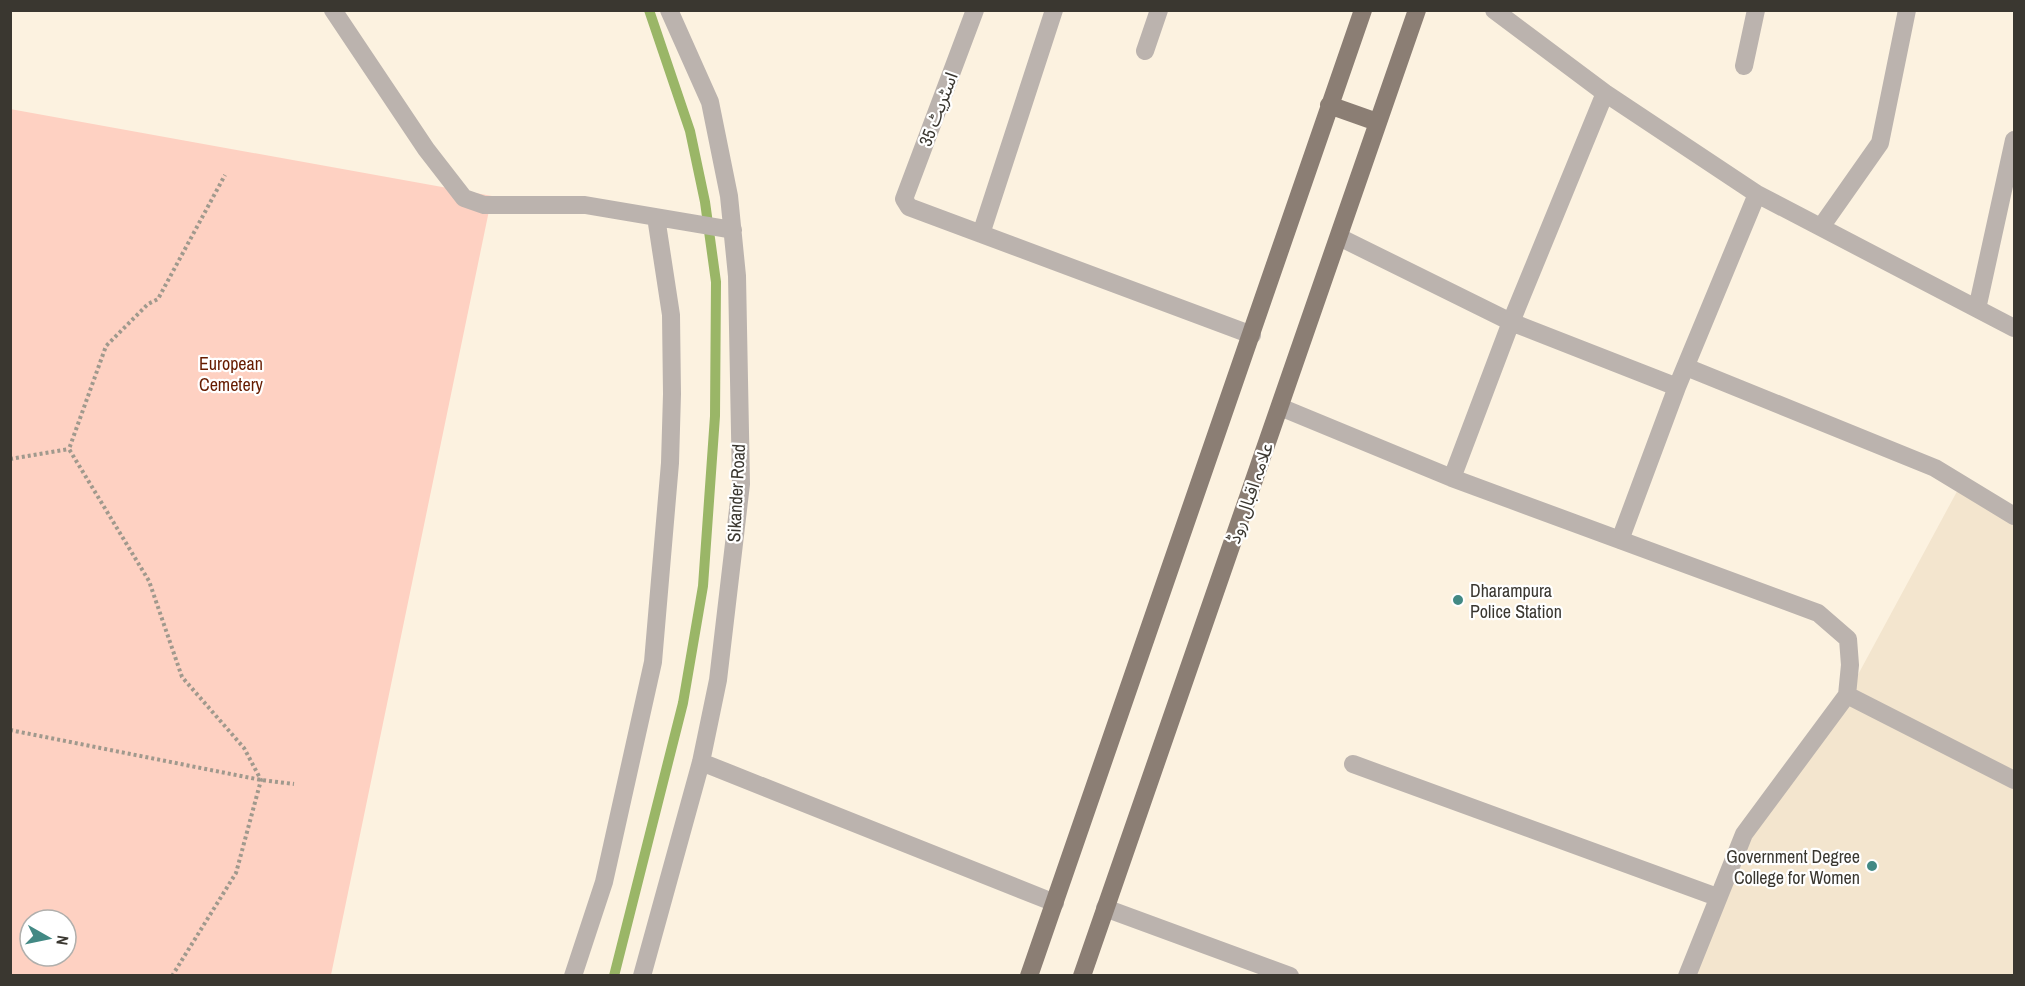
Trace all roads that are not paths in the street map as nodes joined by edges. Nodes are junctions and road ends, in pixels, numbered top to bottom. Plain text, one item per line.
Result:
1 (333, 10) edge
2 (669, 10) edge
3 (975, 10) edge
4 (1054, 10) edge
5 (1159, 10) edge
6 (1363, 10) edge
7 (1417, 10) edge
8 (1494, 10) edge
9 (1756, 10) edge
10 (1907, 10) edge
11 (1145, 51) dead end
12 (1743, 66) dead end
13 (1605, 93) junction
14 (1329, 105) junction
15 (1377, 122) junction
16 (2014, 140) edge
17 (1757, 194) junction
18 (656, 217) junction
19 (1821, 227) junction
20 (733, 230) junction
21 (981, 234) junction
22 (1339, 237) junction
23 (1977, 309) junction
24 (1511, 322) junction
25 (2014, 328) edge
26 (1252, 335) junction
27 (1686, 367) junction
28 (1677, 387) junction
29 (1280, 407) junction
30 (1452, 478) junction
31 (2014, 516) edge
32 (1620, 540) junction
33 (1847, 695) junction
34 (701, 762) junction
35 (1353, 764) dead end
36 (2014, 780) edge
37 (1717, 897) junction
38 (1055, 903) junction
39 (1105, 908) junction
40 (573, 975) edge
41 (642, 975) edge
42 (1029, 975) edge
43 (1082, 975) edge
44 (1290, 975) edge
45 (1687, 975) edge

1 - 18 street
2 - 20 street, Sikander Road
3 - 21 street, اسٹریٹ 35
4 - 21 street
5 - 11 street
6 - 14 main road
7 - 15 main road, علامہ اقبال روڈ
8 - 13 street
9 - 12 street
10 - 19 street
13 - 17 street
13 - 24 street
14 - 15 main road
14 - 26 main road
15 - 22 main road, علامہ اقبال روڈ
16 - 23 street
17 - 19 street
17 - 27 street
18 - 20 street
18 - 40 street
19 - 23 street
20 - 34 street, Sikander Road
21 - 26 street
22 - 24 street
22 - 29 main road, علامہ اقبال روڈ
23 - 25 street
24 - 28 street
24 - 30 street
26 - 38 main road
27 - 28 street
27 - 31 street
28 - 32 street
29 - 30 street
29 - 39 main road, علامہ اقبال روڈ
30 - 32 street
32 - 33 street
33 - 36 street
33 - 37 street
34 - 38 street
34 - 41 street, Sikander Road
35 - 37 street
37 - 45 street
38 - 42 main road
39 - 43 main road, علامہ اقبال روڈ
39 - 44 street

